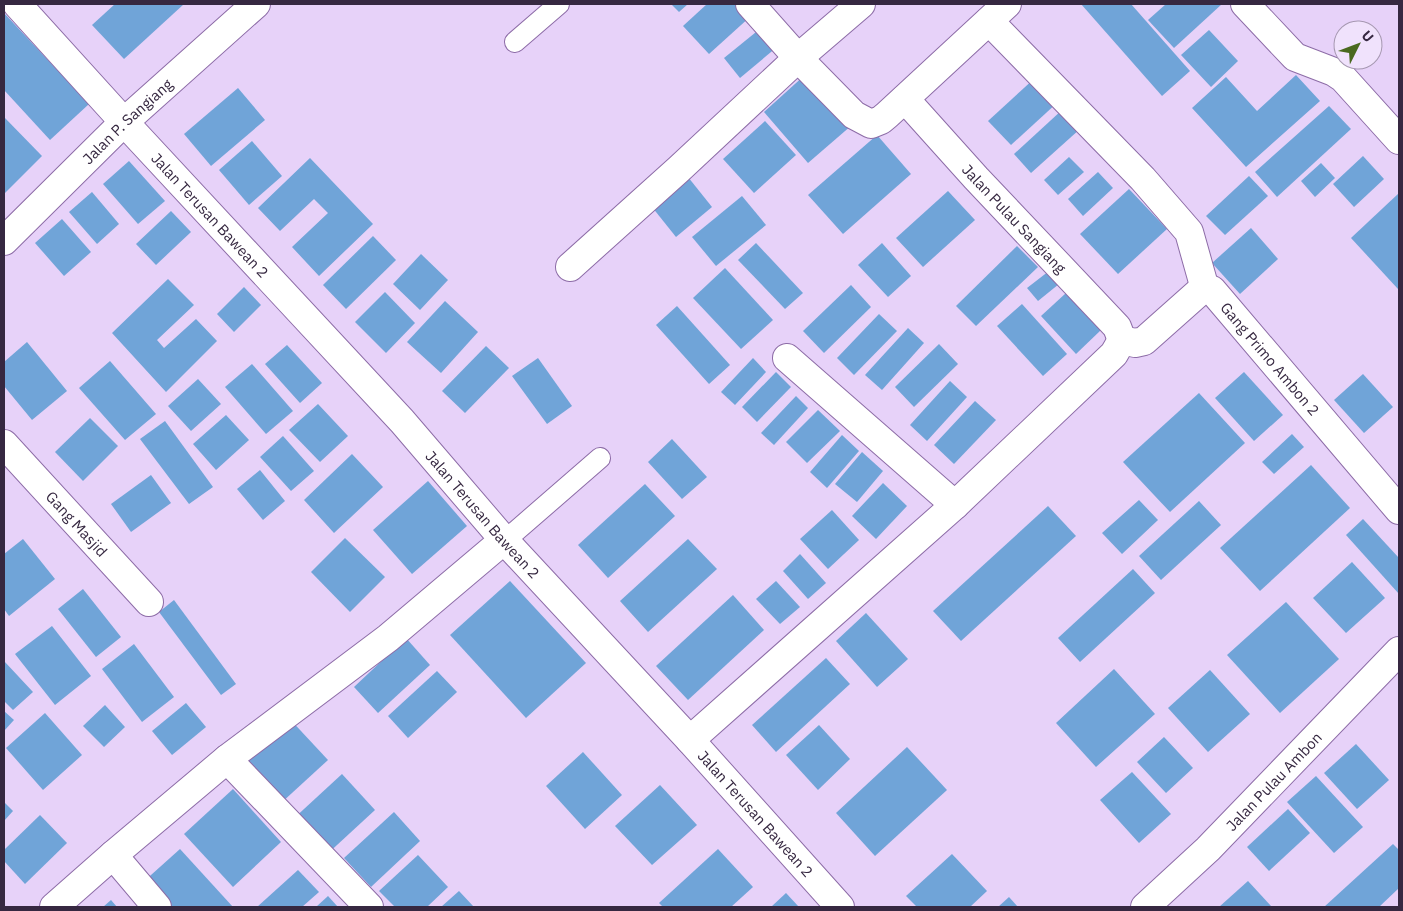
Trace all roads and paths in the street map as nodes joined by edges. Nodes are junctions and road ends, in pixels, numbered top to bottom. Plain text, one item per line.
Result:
1 (17, 4) edge
2 (256, 4) edge
3 (559, 4) edge
4 (750, 4) edge
5 (860, 4) edge
6 (1245, 4) edge
7 (998, 12) edge
8 (515, 42) dead end
9 (798, 58) junction
10 (905, 99) junction
11 (124, 122) junction
12 (1399, 140) edge
13 (5, 237) edge
14 (570, 267) dead end
15 (1205, 289) junction
16 (1122, 340) junction
17 (787, 358) dead end
18 (4, 444) edge
19 (600, 458) dead end
20 (955, 505) junction
21 (1399, 510) edge
22 (504, 540) junction
23 (149, 602) dead end
24 (1399, 651) edge
25 (690, 740) junction
26 (228, 759) junction
27 (112, 855) junction
28 (54, 907) edge
29 (157, 907) edge
30 (369, 907) edge
31 (840, 907) edge
32 (1145, 907) edge

1 - 11 street, Jalan Terusan Bawean 2
2 - 11 street, Jalan P. Sangiang
3 - 8 lane
4 - 9 street
5 - 9 street
6 - 12 street
7 - 10 street
7 - 15 street
9 - 10 street
9 - 14 street
10 - 16 street, Jalan Pulau Sangiang
11 - 13 street, Jalan P. Sangiang
11 - 22 street, Jalan Terusan Bawean 2
15 - 16 street
15 - 21 street, Gang Primo Ambon 2
16 - 20 street
17 - 20 street
18 - 23 street, Gang Masjid
19 - 22 lane
20 - 25 street
22 - 25 street, Jalan Terusan Bawean 2
22 - 26 street
24 - 32 street, Jalan Pulau Ambon
25 - 31 street, Jalan Terusan Bawean 2
26 - 27 street
26 - 30 street
27 - 28 street
27 - 29 street

